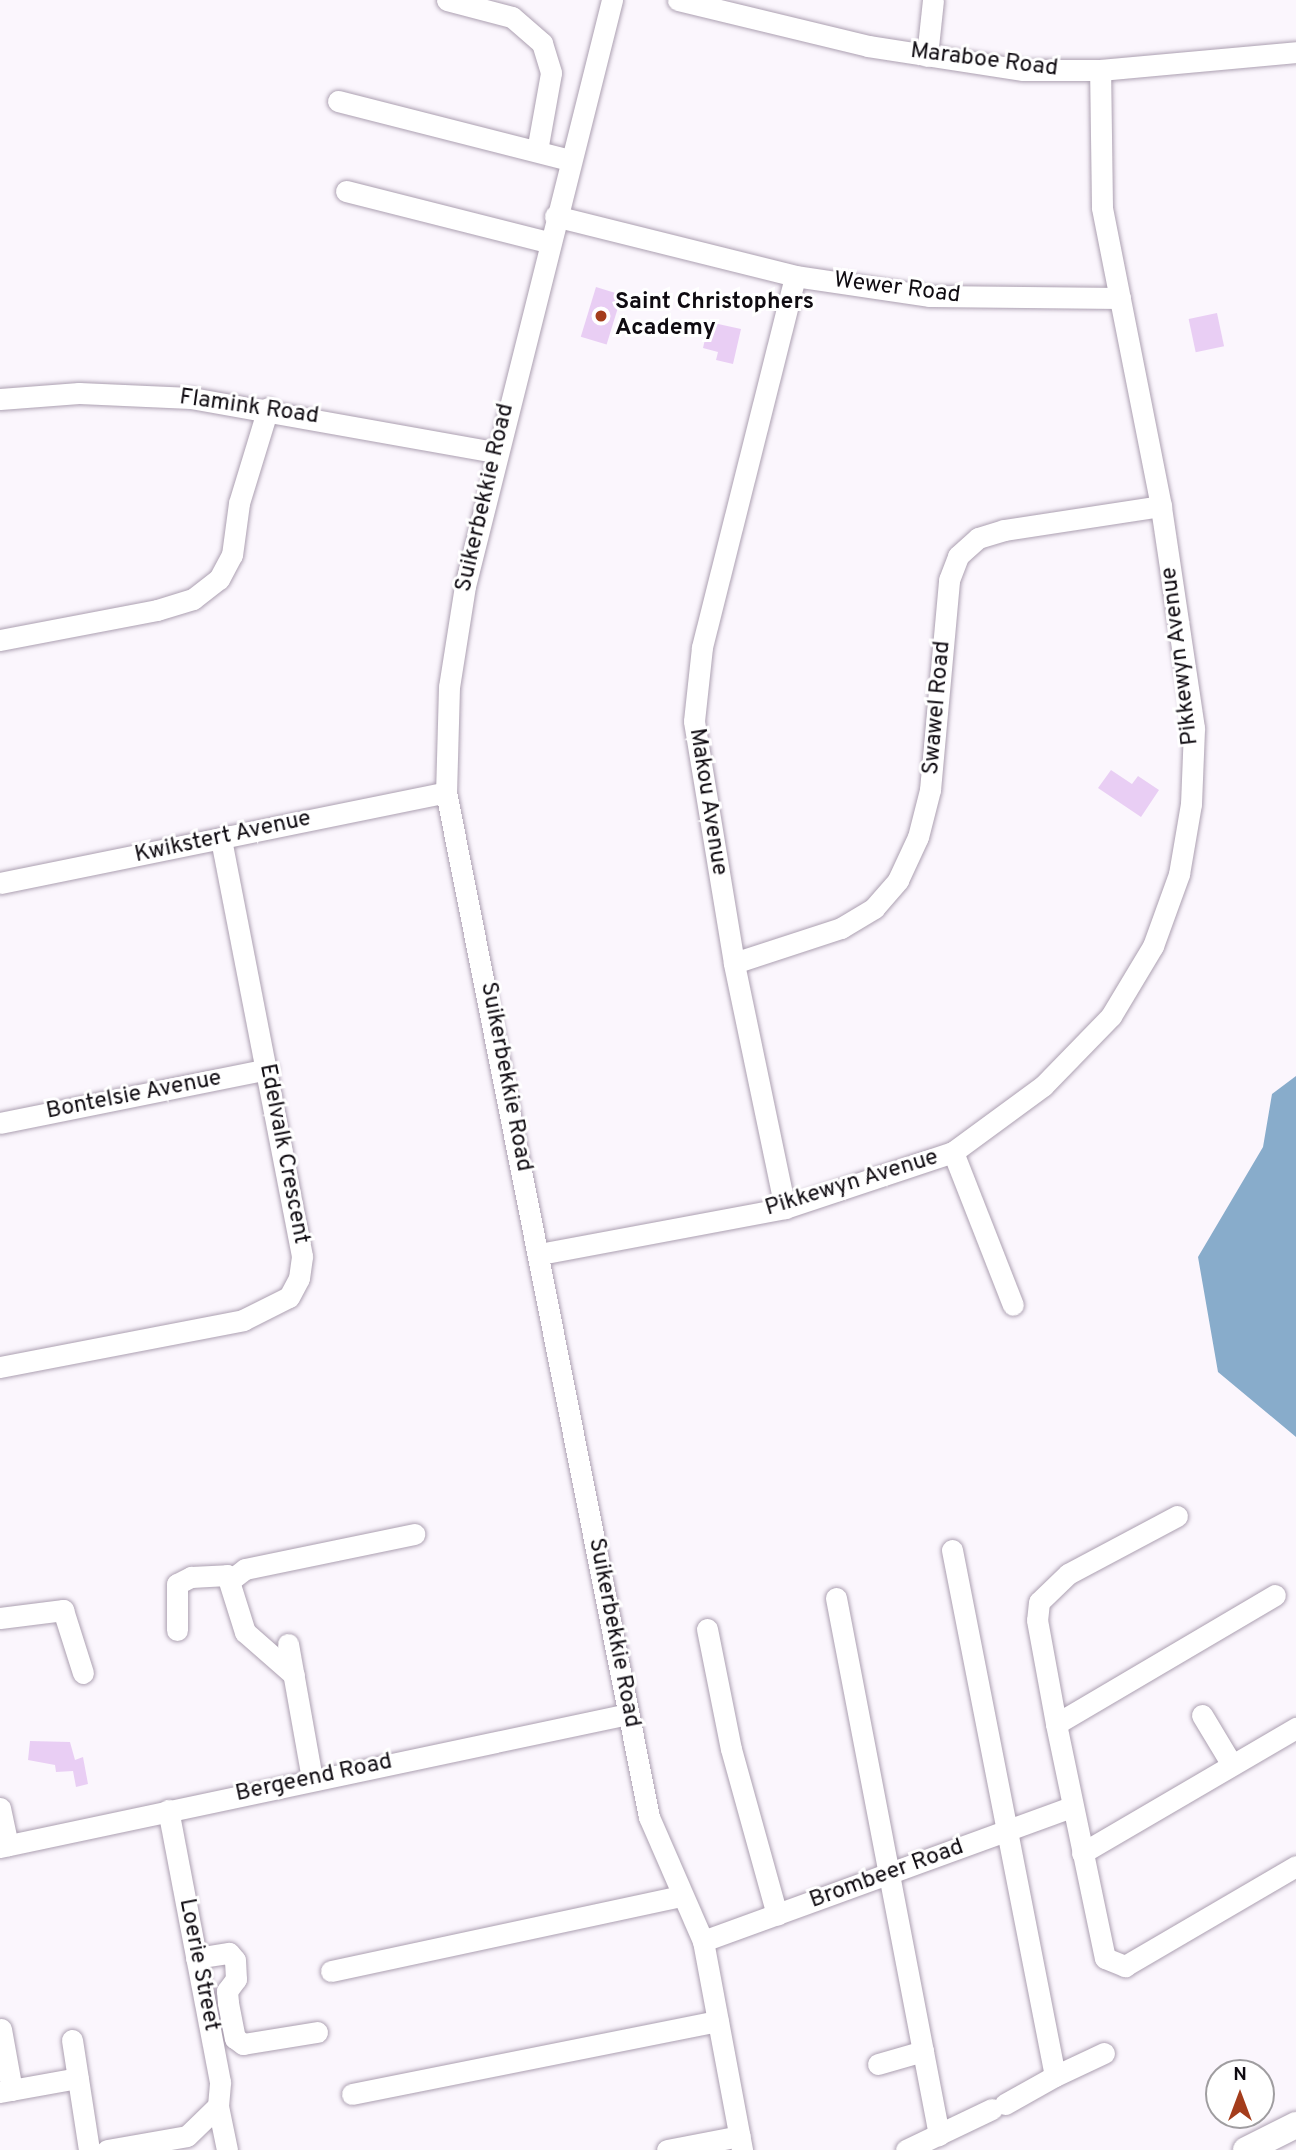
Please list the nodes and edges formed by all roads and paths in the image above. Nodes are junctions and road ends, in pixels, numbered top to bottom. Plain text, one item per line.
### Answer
1 (447, 0) edge
2 (612, 0) edge
3 (678, 0) edge
4 (933, 0) edge
5 (1296, 52) edge
6 (927, 56) junction
7 (1100, 70) junction
8 (338, 101) dead end
9 (537, 151) junction
10 (570, 160) junction
11 (346, 191) dead end
12 (555, 216) junction
13 (548, 242) junction
14 (795, 276) junction
15 (1120, 298) junction
16 (0, 399) edge
17 (268, 408) junction
18 (495, 452) junction
19 (1161, 506) junction
20 (0, 640) edge
21 (446, 792) junction
22 (221, 839) junction
23 (0, 883) edge
24 (734, 963) junction
25 (268, 1069) junction
26 (0, 1123) edge
27 (953, 1152) junction
28 (785, 1208) junction
29 (540, 1254) junction
30 (1013, 1305) dead end
31 (0, 1367) edge
32 (1177, 1516) dead end
33 (414, 1534) dead end
34 (952, 1550) dead end
35 (232, 1580) junction
36 (1275, 1595) dead end
37 (836, 1598) dead end
38 (0, 1618) edge
39 (707, 1629) dead end
40 (177, 1630) dead end
41 (288, 1644) dead end
42 (83, 1673) dead end
43 (294, 1675) junction
44 (628, 1714) junction
45 (1202, 1715) dead end
46 (1056, 1724) junction
47 (1296, 1728) edge
48 (1232, 1765) junction
49 (312, 1779) junction
50 (1071, 1807) junction
51 (0, 1808) edge
52 (168, 1810) junction
53 (1008, 1830) junction
54 (4, 1846) edge
55 (1082, 1853) junction
56 (1296, 1866) edge
57 (889, 1874) junction
58 (681, 1896) junction
59 (777, 1915) junction
60 (703, 1941) junction
61 (196, 1958) junction
62 (331, 1971) dead end
63 (718, 2021) junction
64 (1, 2029) edge
65 (317, 2032) dead end
66 (72, 2040) dead end
67 (923, 2051) junction
68 (1104, 2053) dead end
69 (878, 2064) dead end
70 (1055, 2076) junction
71 (78, 2078) junction
72 (6, 2091) edge
73 (352, 2094) dead end
74 (215, 2113) junction
75 (1296, 2124) edge
76 (939, 2134) junction
77 (741, 2143) edge
78 (89, 2150) edge
79 (107, 2150) edge
80 (227, 2150) edge
81 (667, 2150) edge
82 (906, 2150) edge
83 (1246, 2150) edge

1 - 9 street
2 - 10 street, Suikerbekkie Road
3 - 6 street, Maraboe Road
4 - 6 street
5 - 7 street, Maraboe Road
6 - 7 street, Maraboe Road
7 - 15 street, Pikkewyn Avenue
8 - 9 street
9 - 10 street
10 - 12 street, Suikerbekkie Road
11 - 13 street
12 - 13 street, Suikerbekkie Road
12 - 14 street, Wewer Road
13 - 18 street, Suikerbekkie Road
14 - 15 street, Wewer Road
14 - 24 street, Makou Avenue
15 - 19 street, Pikkewyn Avenue
16 - 17 street, Flamink Road
17 - 18 street, Flamink Road
17 - 20 street
18 - 21 street, Suikerbekkie Road
19 - 24 street, Swawel Road
19 - 27 street, Pikkewyn Avenue
21 - 22 street, Kwikstert Avenue
21 - 29 street, Suikerbekkie Road
22 - 23 street, Kwikstert Avenue
22 - 25 street, Edelvalk Crescent
24 - 28 street, Makou Avenue
25 - 26 street, Bontelsie Avenue
25 - 31 street, Edelvalk Crescent
27 - 28 street, Pikkewyn Avenue
27 - 30 street
28 - 29 street, Pikkewyn Avenue
29 - 44 street, Suikerbekkie Road
32 - 46 street
33 - 35 street
34 - 53 street
35 - 40 street
35 - 43 street
36 - 46 street
37 - 57 street
38 - 42 street
39 - 59 street
41 - 43 street
43 - 49 street
44 - 49 street, Bergeend Road
44 - 58 street, Suikerbekkie Road
45 - 48 street
46 - 50 street
47 - 48 street
48 - 55 street
49 - 52 street, Bergeend Road
50 - 53 street, Brombeer Road
50 - 55 street
51 - 54 street
52 - 54 street, Bergeend Road
52 - 61 street, Loerie Street
53 - 57 street, Brombeer Road
53 - 70 street
55 - 56 street
57 - 59 street, Brombeer Road
57 - 67 street
58 - 60 street, Suikerbekkie Road
58 - 62 street
59 - 60 street, Brombeer Road
60 - 63 street, Suikerbekkie Road
61 - 65 street
61 - 74 street, Loerie Street
63 - 73 street
63 - 77 street, Suikerbekkie Road
64 - 72 street
66 - 71 street
67 - 69 street
67 - 76 street
68 - 70 street
70 - 76 street
71 - 72 street
71 - 78 street
74 - 79 street
74 - 80 street, Loerie Street
75 - 83 main road
76 - 82 street
77 - 81 street

